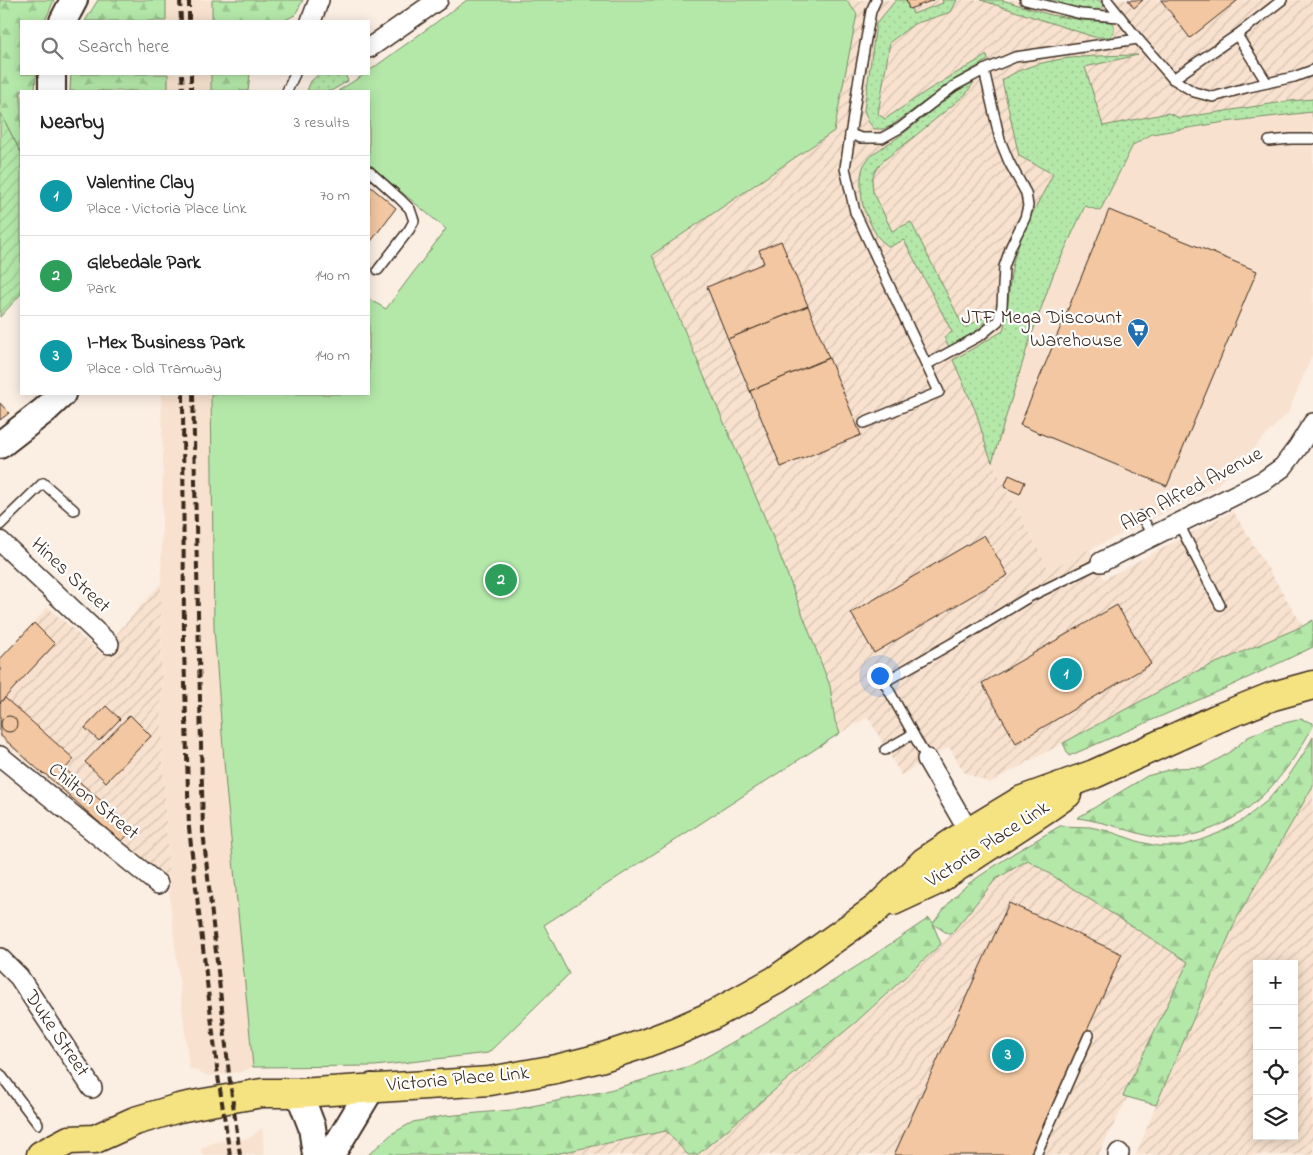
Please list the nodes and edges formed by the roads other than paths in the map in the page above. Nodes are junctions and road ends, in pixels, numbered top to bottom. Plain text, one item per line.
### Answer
1 (74, 0) edge
2 (319, 0) edge
3 (438, 0) edge
4 (876, 0) edge
5 (1026, 0) edge
6 (1107, 0) edge
7 (1282, 0) edge
8 (1120, 17) junction
9 (64, 20) edge
10 (311, 20) edge
11 (1237, 35) junction
12 (1138, 39) junction
13 (370, 47) edge
14 (984, 70) junction
15 (1313, 70) edge
16 (52, 75) edge
17 (295, 75) edge
18 (1174, 79) junction
19 (1267, 83) junction
20 (52, 90) edge
21 (287, 90) edge
22 (850, 134) junction
23 (1313, 139) edge
24 (1269, 141) dead end
25 (370, 172) edge
26 (378, 270) dead end
27 (926, 365) junction
28 (61, 395) edge
29 (864, 423) dead end
30 (1313, 423) edge
31 (0, 446) edge
32 (74, 510) dead end
33 (1141, 516) dead end
34 (1179, 524) junction
35 (0, 525) edge
36 (1154, 536) junction
37 (0, 541) edge
38 (1100, 562) joint
39 (1220, 605) dead end
40 (108, 644) dead end
41 (877, 669) dead end
42 (1313, 672) edge
43 (884, 682) junction
44 (1313, 685) edge
45 (1273, 696) junction
46 (913, 734) junction
47 (885, 750) dead end
48 (0, 756) edge
49 (927, 759) joint
50 (1094, 774) junction
51 (969, 832) junction
52 (158, 884) dead end
53 (876, 909) junction
54 (1, 961) edge
55 (1089, 1035) dead end
56 (0, 1074) edge
57 (92, 1088) dead end
58 (372, 1088) junction
59 (299, 1093) junction
60 (38, 1124) dead end
61 (87, 1147) edge
62 (42, 1155) edge
63 (316, 1155) edge
64 (331, 1155) edge
65 (1036, 1155) edge

1 - 9 street
2 - 10 street
3 - 13 street
4 - 22 lane
5 - 8 lane
6 - 8 lane
7 - 11 lane
8 - 12 lane
11 - 18 lane
11 - 19 lane
12 - 14 lane
12 - 18 lane
14 - 22 lane
14 - 27 lane
15 - 19 lane
16 - 20 street
17 - 21 lane
18 - 19 lane
22 - 27 lane
23 - 24 lane
25 - 26 lane
27 - 29 lane
28 - 31 street
30 - 34 street, Alan Alfred Avenue
32 - 35 lane
33 - 36 lane
34 - 36 street, Alan Alfred Avenue
34 - 39 lane
36 - 38 street, Alan Alfred Avenue
37 - 40 street, Hines Street
38 - 43 lane
41 - 43 lane
42 - 45 main road, Victoria Place Link
43 - 46 lane
44 - 45 main road, Victoria Place Link
45 - 50 main road, Victoria Place Link
46 - 47 lane
46 - 49 lane
48 - 52 street, Chilton Street
49 - 51 street
50 - 51 main road, Victoria Place Link
50 - 53 main road, Victoria Place Link
51 - 53 main road, Victoria Place Link
53 - 58 main road, Victoria Place Link
54 - 57 street, Duke Street
55 - 65 lane
56 - 60 lane
58 - 59 main road, Victoria Place Link
58 - 64 street
59 - 61 main road, Victoria Place Link
59 - 63 street
61 - 62 main road, Victoria Place Link

